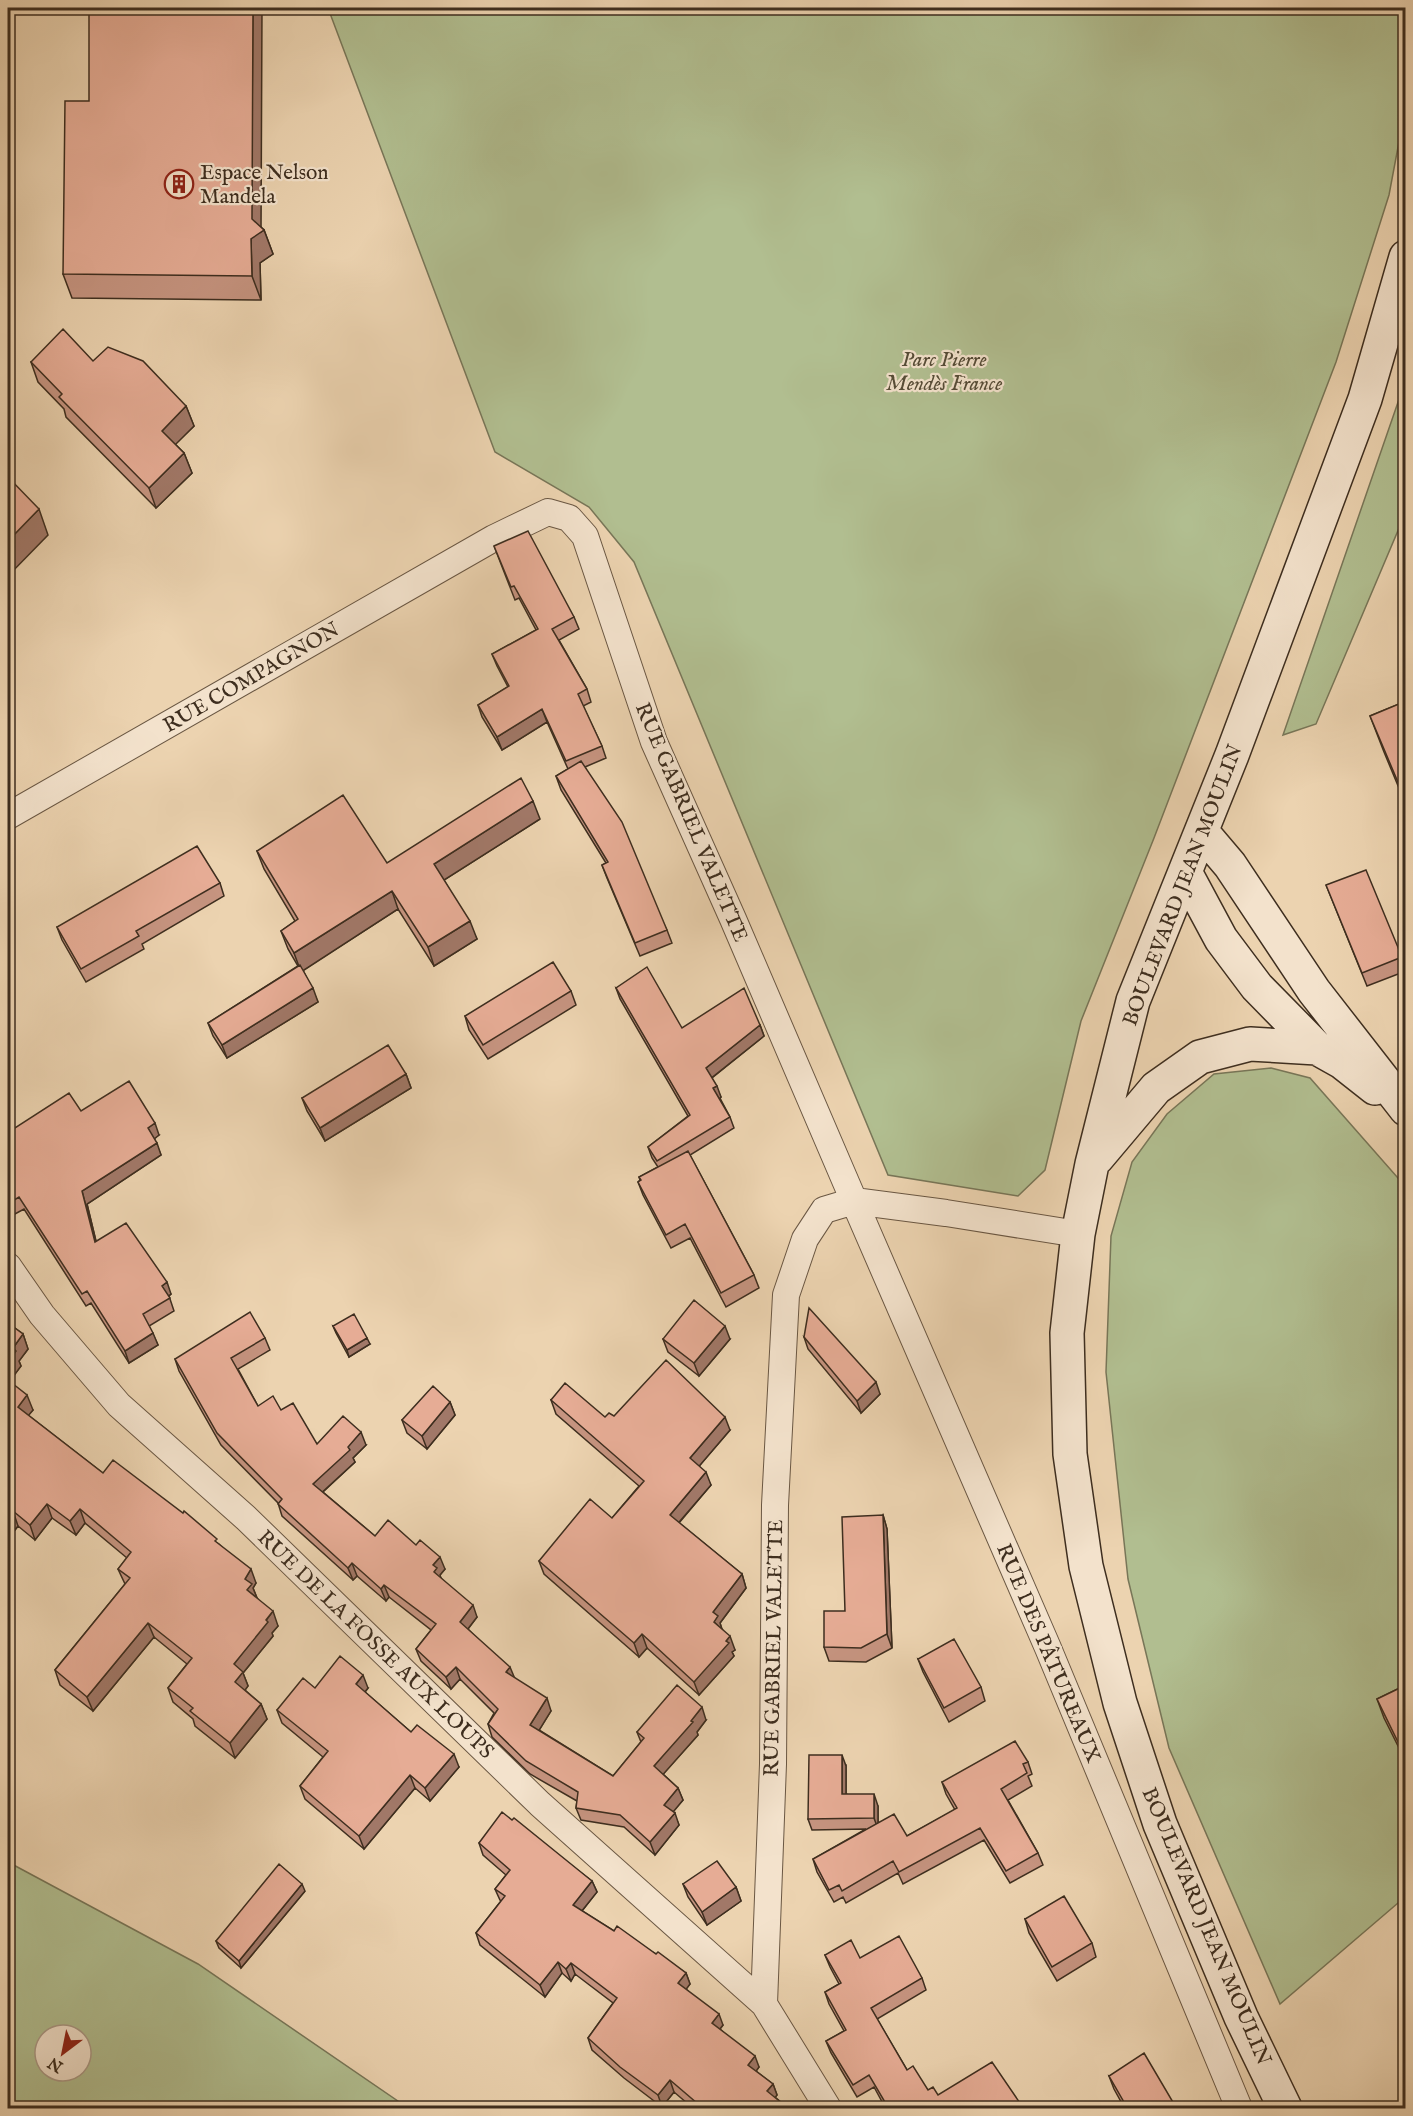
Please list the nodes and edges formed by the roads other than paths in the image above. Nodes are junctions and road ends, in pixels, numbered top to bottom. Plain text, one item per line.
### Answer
1 (1406, 257) edge
2 (494, 538) joint
3 (8, 816) edge
4 (1202, 832) junction
5 (1185, 872) junction
6 (1317, 1048) junction
7 (1406, 1111) edge
8 (1092, 1164) junction
9 (854, 1200) junction
10 (1078, 1234) junction
11 (8, 1266) edge
12 (764, 2004) junction
13 (828, 2109) edge
14 (1239, 2109) edge
15 (1285, 2109) edge

1 - 4 main road, BOULEVARD JEAN MOULIN
2 - 3 street, RUE COMPAGNON
2 - 9 street, RUE GABRIEL VALETTE
4 - 5 main road, BOULEVARD JEAN MOULIN
4 - 7 main road
5 - 6 main road
5 - 8 main road, BOULEVARD JEAN MOULIN
6 - 7 main road
6 - 8 main road
8 - 10 main road, BOULEVARD JEAN MOULIN
9 - 10 street, RUE GABRIEL VALETTE
9 - 12 street, RUE GABRIEL VALETTE
9 - 14 street, RUE DES PÂTUREAUX
10 - 15 main road, BOULEVARD JEAN MOULIN
11 - 12 street, RUE DE LA FOSSE AUX LOUPS
12 - 13 street

